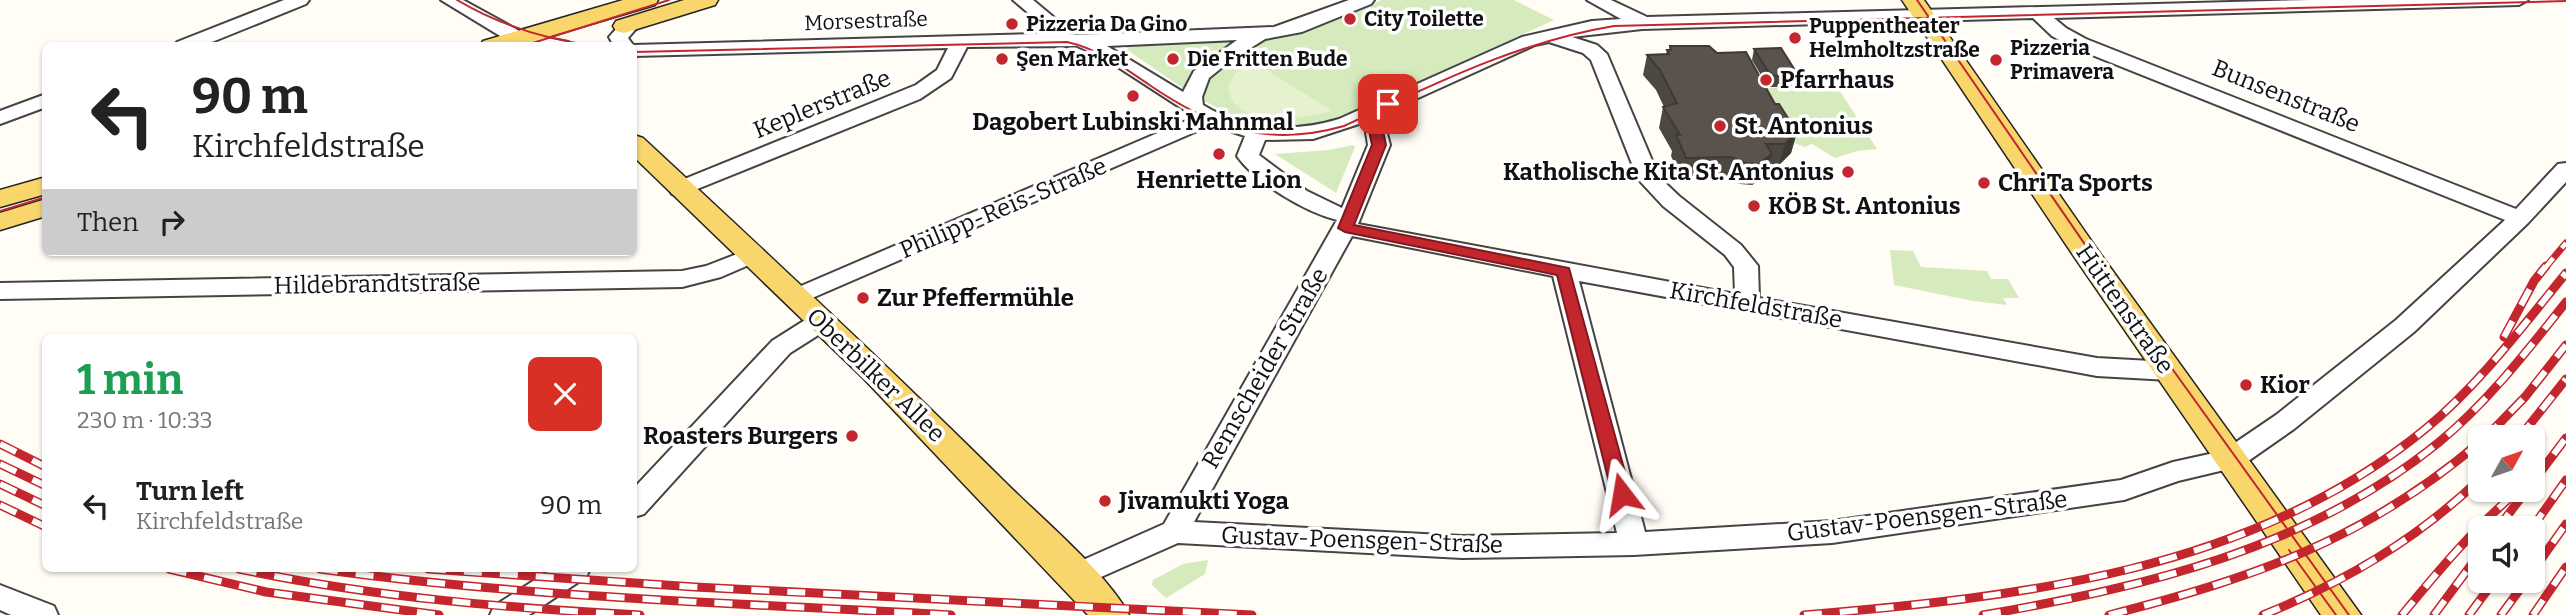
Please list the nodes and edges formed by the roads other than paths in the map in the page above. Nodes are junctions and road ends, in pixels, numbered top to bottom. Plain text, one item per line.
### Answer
1 (300, 0) edge
2 (450, 0) edge
3 (647, 0) edge
4 (707, 0) edge
5 (1022, 0) edge
6 (1365, 0) edge
7 (1976, 0) edge
8 (2519, 0) edge
9 (1609, 2) edge
10 (1918, 8) edge
11 (2038, 13) junction
12 (1958, 15) junction
13 (1642, 23) junction
14 (1261, 34) junction
15 (1548, 36) junction
16 (1046, 39) junction
17 (960, 41) junction
18 (1080, 41) junction
19 (194, 42) edge
20 (522, 42) edge
21 (635, 42) edge
22 (637, 44) edge
23 (42, 102) edge
24 (1388, 104) junction
25 (1202, 114) junction
26 (0, 118) edge
27 (1256, 133) junction
28 (637, 146) edge
29 (2566, 169) edge
30 (42, 186) edge
31 (680, 189) junction
32 (0, 199) edge
33 (42, 208) edge
34 (2520, 218) junction
35 (0, 222) edge
36 (1347, 222) junction
37 (750, 256) junction
38 (1564, 271) junction
39 (0, 291) edge
40 (796, 297) junction
41 (1747, 303) junction
42 (822, 321) junction
43 (2169, 371) junction
44 (2231, 459) junction
45 (637, 503) edge
46 (1175, 532) junction
47 (1634, 544) junction
48 (570, 572) edge
49 (1076, 576) junction
50 (0, 597) edge
51 (43, 615) edge
52 (505, 615) edge
53 (1110, 615) edge
54 (2342, 615) edge

1 - 19 street
2 - 20 street
3 - 20 main road
4 - 21 main road
5 - 16 street
6 - 14 street
7 - 12 street
8 - 11 street
9 - 13 street
10 - 12 street
10 - 13 street
10 - 43 main road, Hüttenstraße
11 - 12 street
11 - 34 street, Bunsenstraße
13 - 15 street
14 - 18 street, Morsestraße
14 - 25 street
15 - 24 street
15 - 41 street
16 - 17 street, Morsestraße
16 - 18 street, Morsestraße
17 - 22 street, Morsestraße
17 - 31 street, Keplerstraße
18 - 25 street
23 - 26 street
24 - 27 street
24 - 36 street, Remscheider Straße
25 - 27 street
25 - 40 street, Philipp-Reis-Straße
27 - 36 street, Kirchfeldstraße
28 - 31 main road, Oberbilker Allee
29 - 34 street, Gustav-Poensgen-Straße
30 - 32 main road
31 - 37 main road, Oberbilker Allee
33 - 35 main road
34 - 44 street, Gustav-Poensgen-Straße
36 - 38 street, Kirchfeldstraße
36 - 46 street, Remscheider Straße
37 - 39 street, Hildebrandtstraße
37 - 40 main road, Oberbilker Allee
38 - 41 street, Kirchfeldstraße
38 - 47 street
40 - 42 main road, Oberbilker Allee
41 - 43 street, Kirchfeldstraße
42 - 45 street
42 - 49 main road, Oberbilker Allee
43 - 44 main road, Hüttenstraße
44 - 47 street, Gustav-Poensgen-Straße
44 - 54 main road, Hüttenstraße
46 - 47 street, Gustav-Poensgen-Straße
46 - 49 street
48 - 52 street
49 - 53 main road, Oberbilker Allee
50 - 51 street

